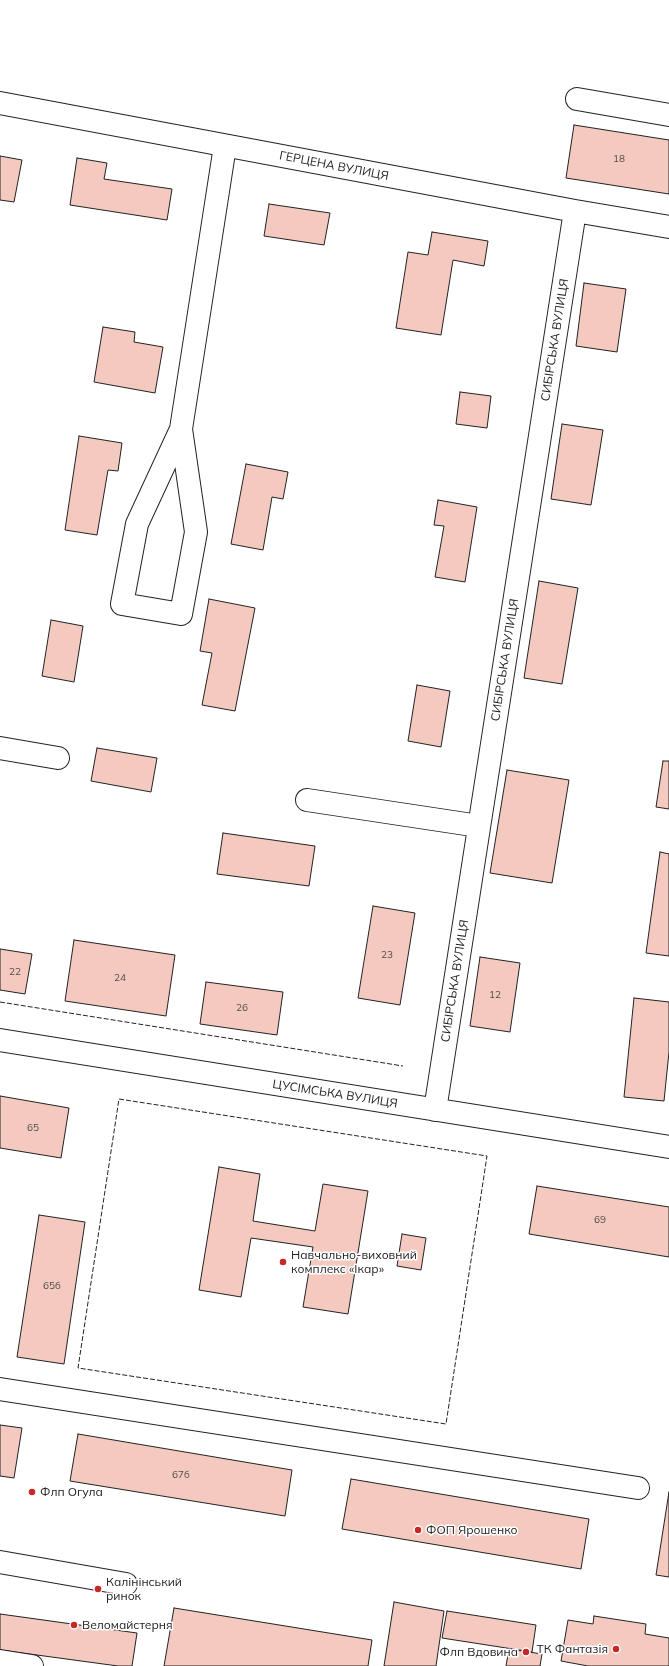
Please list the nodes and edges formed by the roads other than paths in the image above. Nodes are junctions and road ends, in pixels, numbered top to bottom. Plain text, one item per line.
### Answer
1 (577, 99) dead end
2 (0, 103) edge
3 (669, 115) edge
4 (225, 146) junction
5 (575, 211) junction
6 (669, 227) edge
7 (181, 429) junction
8 (0, 748) edge
9 (58, 758) dead end
10 (308, 800) dead end
11 (479, 826) junction
12 (0, 1040) edge
13 (436, 1110) junction
14 (669, 1147) edge
15 (0, 1389) edge
16 (638, 1488) dead end
17 (0, 1562) edge
18 (126, 1584) dead end
19 (0, 1661) edge
20 (32, 1666) edge

1 - 3 street
2 - 4 street, ГЕРЦЕНА ВУЛИЦЯ
4 - 5 street, ГЕРЦЕНА ВУЛИЦЯ
4 - 7 street
5 - 6 street, ГЕРЦЕНА ВУЛИЦЯ
5 - 11 street, СИБІРСЬКА ВУЛИЦЯ
7 - 7 street
8 - 9 street
10 - 11 street
11 - 13 street, СИБІРСЬКА ВУЛИЦЯ
12 - 13 street, ЦУСІМСЬКА ВУЛИЦЯ
13 - 14 street, ЦУСІМСЬКА ВУЛИЦЯ
15 - 16 street
17 - 18 street
19 - 20 street

